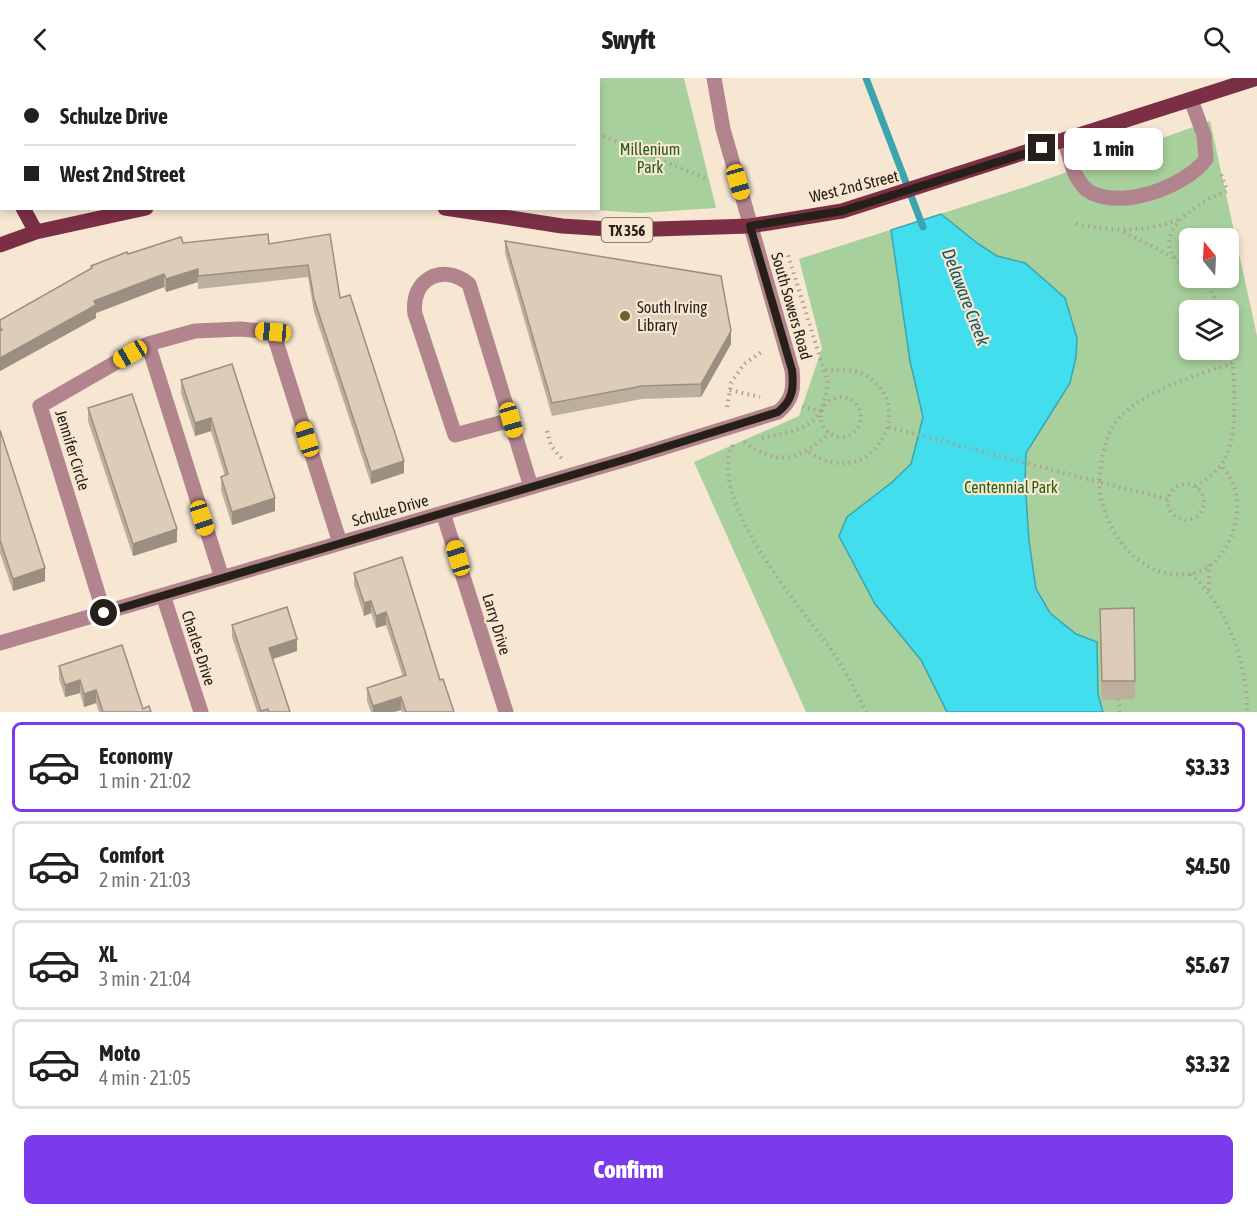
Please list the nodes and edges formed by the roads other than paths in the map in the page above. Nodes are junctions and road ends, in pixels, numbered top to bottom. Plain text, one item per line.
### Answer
1 (714, 78) edge
2 (1257, 78) edge
3 (1191, 100) junction
4 (1065, 141) junction
5 (25, 210) edge
6 (137, 210) edge
7 (458, 210) edge
8 (750, 226) junction
9 (36, 232) junction
10 (0, 245) edge
11 (148, 344) junction
12 (788, 404) joint
13 (511, 420) junction
14 (531, 487) junction
15 (443, 513) junction
16 (340, 543) junction
17 (222, 578) junction
18 (164, 595) junction
19 (104, 613) junction
20 (0, 643) edge
21 (201, 712) edge
22 (506, 712) edge

1 - 8 street, South Sowers Road
2 - 3 main road, West 2nd Street
3 - 4 main road, West 2nd Street
3 - 4 street
4 - 8 main road, West 2nd Street
5 - 9 main road
6 - 9 main road
7 - 8 main road, West 2nd Street / TX 356
8 - 12 street, South Sowers Road
9 - 10 main road
11 - 16 street, Jennifer Circle
11 - 17 street
11 - 19 street, Jennifer Circle
12 - 14 street, Schulze Drive
13 - 13 street
13 - 14 street
14 - 15 street, Schulze Drive
15 - 16 street, Schulze Drive
15 - 22 street, Larry Drive
16 - 17 street, Schulze Drive
17 - 18 street, Schulze Drive
18 - 19 street, Schulze Drive
18 - 21 street, Charles Drive
19 - 20 street, Schulze Drive

